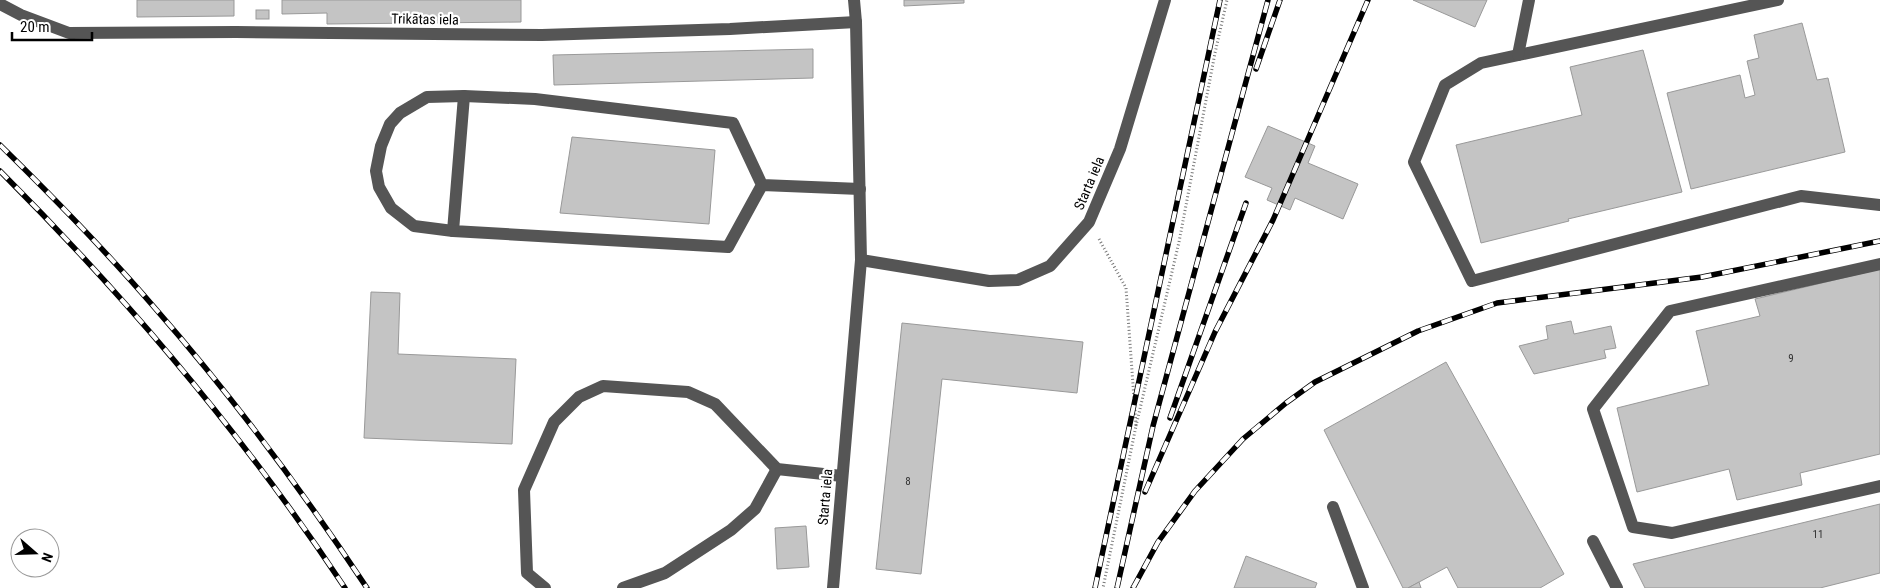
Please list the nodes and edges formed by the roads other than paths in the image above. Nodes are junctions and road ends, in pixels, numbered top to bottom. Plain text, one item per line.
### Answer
1 (854, 0) edge
2 (1165, 0) edge
3 (1528, 0) edge
4 (1778, 0) edge
5 (0, 4) edge
6 (856, 22) junction
7 (1518, 55) junction
8 (464, 96) junction
9 (762, 185) junction
10 (860, 189) junction
11 (1880, 205) edge
12 (454, 231) junction
13 (861, 260) junction
14 (1880, 264) edge
15 (777, 469) junction
16 (842, 476) junction
17 (1880, 486) edge
18 (1332, 507) dead end
19 (1593, 542) dead end
20 (545, 588) edge
21 (623, 588) edge
22 (833, 588) edge
23 (1363, 588) edge
24 (1617, 588) edge

1 - 6 street, Starta iela
2 - 13 street, Starta iela
3 - 7 street
4 - 7 street
5 - 6 street, Trikātas iela
6 - 10 street, Starta iela
7 - 11 street
8 - 9 street
8 - 12 street
8 - 12 street
9 - 10 street
9 - 12 street
10 - 13 street, Starta iela
13 - 16 street, Starta iela
14 - 17 street
15 - 16 street
15 - 20 street
15 - 21 street
16 - 22 street, Starta iela
18 - 23 street
19 - 24 street

